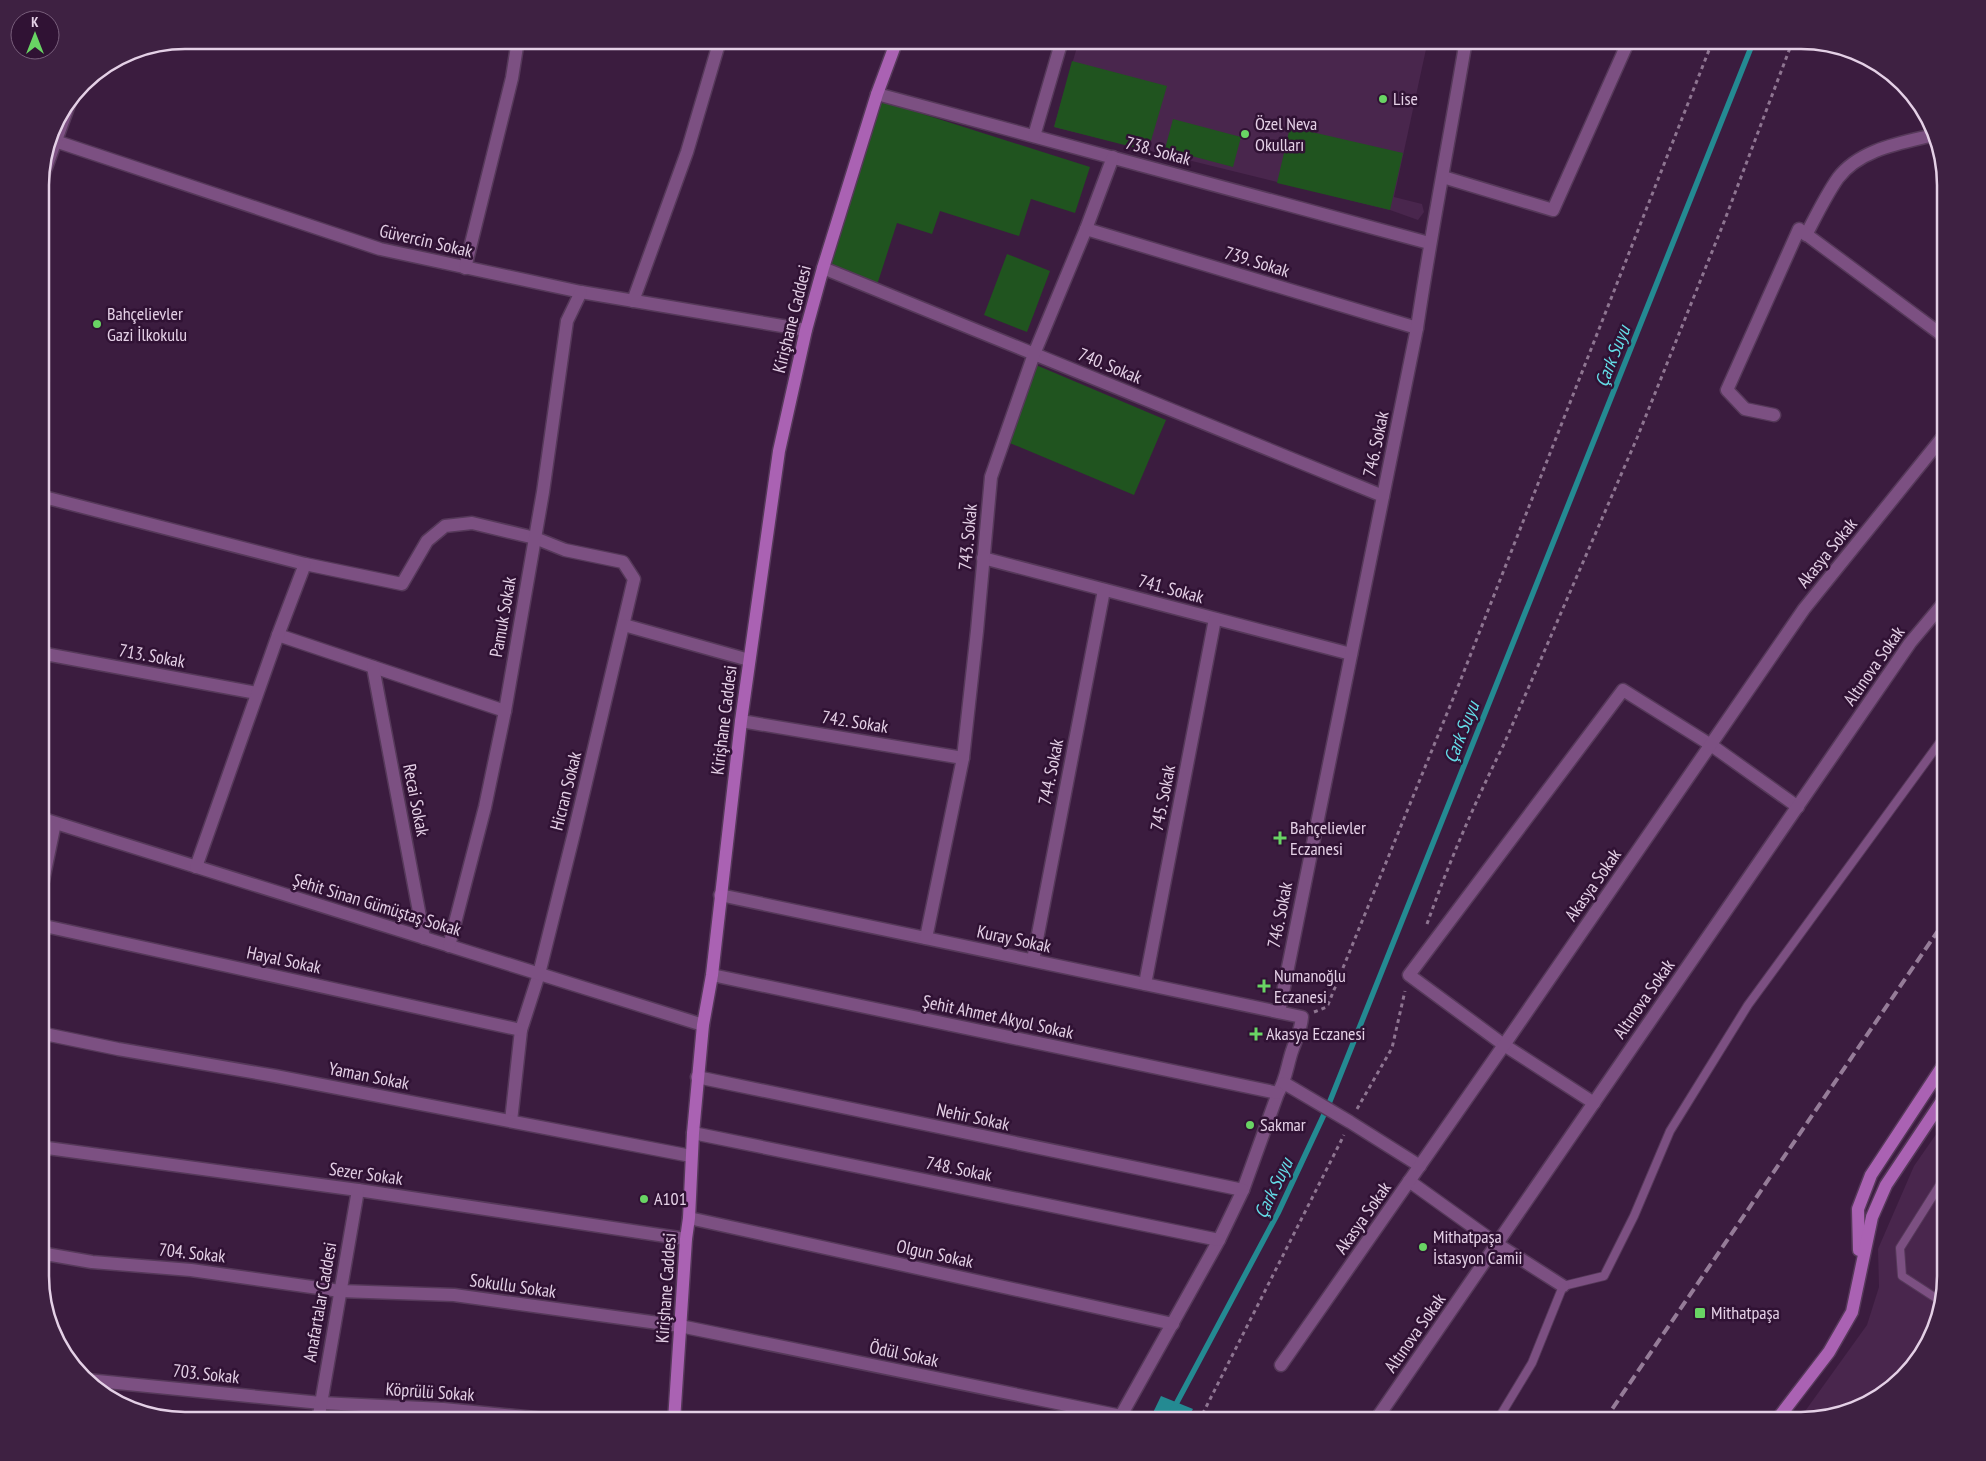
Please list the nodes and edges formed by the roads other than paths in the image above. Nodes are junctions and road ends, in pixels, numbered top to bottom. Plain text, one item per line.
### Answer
1 (517, 49) edge
2 (717, 49) edge
3 (894, 49) edge
4 (1059, 49) edge
5 (1464, 49) edge
6 (1625, 49) edge
7 (877, 94) junction
8 (1034, 136) junction
9 (1928, 136) edge
10 (56, 141) edge
11 (1113, 157) junction
12 (1443, 177) junction
13 (1086, 229) junction
14 (1806, 235) junction
15 (1429, 243) junction
16 (465, 268) junction
17 (823, 268) junction
18 (581, 292) junction
19 (633, 301) junction
20 (1417, 328) junction
21 (806, 330) junction
22 (1937, 331) edge
23 (1034, 354) junction
24 (1774, 415) dead end
25 (1937, 445) edge
26 (1383, 496) junction
27 (49, 498) edge
28 (535, 538) junction
29 (983, 558) junction
30 (306, 564) junction
31 (1104, 590) junction
32 (1937, 611) edge
33 (1215, 619) junction
34 (624, 626) junction
35 (278, 635) junction
36 (1351, 654) junction
37 (49, 655) edge
38 (750, 660) junction
39 (373, 667) junction
40 (257, 693) junction
41 (505, 711) junction
42 (741, 721) junction
43 (1711, 745) junction
44 (1937, 746) edge
45 (963, 758) junction
46 (1798, 807) junction
47 (49, 820) edge
48 (55, 822) junction
49 (49, 851) edge
50 (196, 867) junction
51 (720, 895) junction
52 (49, 927) edge
53 (424, 938) junction
54 (926, 938) junction
55 (449, 946) junction
56 (1033, 960) junction
57 (538, 974) junction
58 (712, 975) junction
59 (1145, 984) junction
60 (1279, 1012) junction
61 (703, 1025) junction
62 (521, 1030) junction
63 (49, 1035) edge
64 (1504, 1045) junction
65 (1937, 1076) edge
66 (697, 1077) junction
67 (1281, 1088) junction
68 (1594, 1103) junction
69 (1937, 1108) edge
70 (511, 1121) junction
71 (693, 1133) junction
72 (49, 1148) edge
73 (691, 1156) junction
74 (1420, 1166) junction
75 (1410, 1181) junction
76 (1937, 1189) edge
77 (358, 1190) junction
78 (1242, 1190) junction
79 (689, 1218) junction
80 (686, 1239) junction
81 (1219, 1240) junction
82 (1497, 1244) junction
83 (49, 1255) edge
84 (1860, 1270) junction
85 (1563, 1286) junction
86 (340, 1291) junction
87 (1935, 1298) edge
88 (1173, 1324) junction
89 (680, 1326) junction
90 (1281, 1365) dead end
91 (99, 1381) edge
92 (321, 1403) junction
93 (320, 1412) edge
94 (474, 1412) edge
95 (675, 1412) edge
96 (1087, 1412) edge
97 (1124, 1412) edge
98 (1381, 1412) edge
99 (1502, 1412) edge
100 (1783, 1412) edge

1 - 16 street
2 - 19 street
3 - 7 street, Kirişhane Caddesi
4 - 8 street
5 - 12 street, 746. Sokak
6 - 12 street
7 - 8 street, 738. Sokak
7 - 17 street, Kirişhane Caddesi
8 - 11 street, 738. Sokak
9 - 14 street
10 - 16 street, Güvercin Sokak
11 - 13 street, 743. Sokak
11 - 15 street, 738. Sokak
12 - 15 street, 746. Sokak
13 - 20 street, 739. Sokak
13 - 23 street, 743. Sokak
14 - 22 street
14 - 24 street
15 - 20 street, 746. Sokak
16 - 18 street, Güvercin Sokak
17 - 21 street, Kirişhane Caddesi
17 - 23 street, 740. Sokak
18 - 19 street, Güvercin Sokak
18 - 28 street, Pamuk Sokak
19 - 21 street, Güvercin Sokak
20 - 26 street, 746. Sokak
21 - 38 street, Kirişhane Caddesi
23 - 26 street, 740. Sokak
23 - 29 street, 743. Sokak
25 - 43 street, Akasya Sokak
26 - 36 street, 746. Sokak
27 - 30 street
28 - 30 street, Hicran Sokak
28 - 34 street, Hicran Sokak
28 - 41 street, Pamuk Sokak
29 - 31 street, 741. Sokak
29 - 45 street, 743. Sokak
30 - 35 street
31 - 33 street, 741. Sokak
31 - 56 street, 744. Sokak
32 - 46 street, Altınova Sokak
33 - 36 street, 741. Sokak
33 - 59 street, 745. Sokak
34 - 38 street
34 - 57 street, Hicran Sokak
35 - 39 street
35 - 40 street
36 - 60 street, 746. Sokak
37 - 40 street, 713. Sokak
38 - 42 street, Kirişhane Caddesi
39 - 41 street
39 - 53 street, Recai Sokak
40 - 50 street
41 - 55 street, Pamuk Sokak
42 - 45 street, 742. Sokak
42 - 51 street, Kirişhane Caddesi
43 - 46 street
43 - 64 street, Akasya Sokak
43 - 64 street
44 - 85 lane
45 - 54 street, 743. Sokak
46 - 68 street, Altınova Sokak
47 - 48 street, Şehit Sinan Gümüştaş Sokak
48 - 49 street
48 - 50 street, Şehit Sinan Gümüştaş Sokak
50 - 53 street, Şehit Sinan Gümüştaş Sokak
51 - 54 street, Kuray Sokak
51 - 58 street, Kirişhane Caddesi
52 - 62 street, Hayal Sokak
53 - 55 street, Şehit Sinan Gümüştaş Sokak
54 - 56 street, Kuray Sokak
55 - 57 street, Şehit Sinan Gümüştaş Sokak
56 - 59 street, Kuray Sokak
57 - 61 street, Şehit Sinan Gümüştaş Sokak
57 - 62 street, Hicran Sokak
58 - 61 street, Kirişhane Caddesi
58 - 67 street, Şehit Ahmet Akyol Sokak
59 - 60 street, Kuray Sokak
60 - 67 street, Kuray Sokak
61 - 66 street, Kirişhane Caddesi
62 - 70 street, Hicran Sokak
63 - 70 street, Yaman Sokak
64 - 68 street
64 - 74 street, Akasya Sokak
65 - 84 street
66 - 71 street, Kirişhane Caddesi
66 - 78 street, Nehir Sokak
67 - 74 street, Şehit Ahmet Akyol Sokak
67 - 78 street
68 - 82 street, Altınova Sokak
69 - 84 street
70 - 73 street, Yaman Sokak
71 - 73 street, Kirişhane Caddesi
71 - 81 street, 748. Sokak
72 - 77 street, Sezer Sokak
73 - 79 street, Kirişhane Caddesi
74 - 75 street, Akasya Sokak
75 - 82 street
75 - 90 street, Akasya Sokak
76 - 87 lane
77 - 80 street, Sezer Sokak
77 - 86 street, Anafartalar Caddesi
78 - 81 street
79 - 80 street, Kirişhane Caddesi
79 - 88 street, Olgun Sokak
80 - 89 street, Kirişhane Caddesi
81 - 88 street
82 - 85 street
82 - 98 street, Altınova Sokak
83 - 86 street, 704. Sokak
84 - 100 street
85 - 99 lane
86 - 89 street, Sokullu Sokak
86 - 92 street, Anafartalar Caddesi
88 - 97 street
89 - 95 street, Kirişhane Caddesi
89 - 96 street, Ödül Sokak
91 - 92 street, 703. Sokak
92 - 93 street, Anafartalar Caddesi
92 - 94 street, Köprülü Sokak

